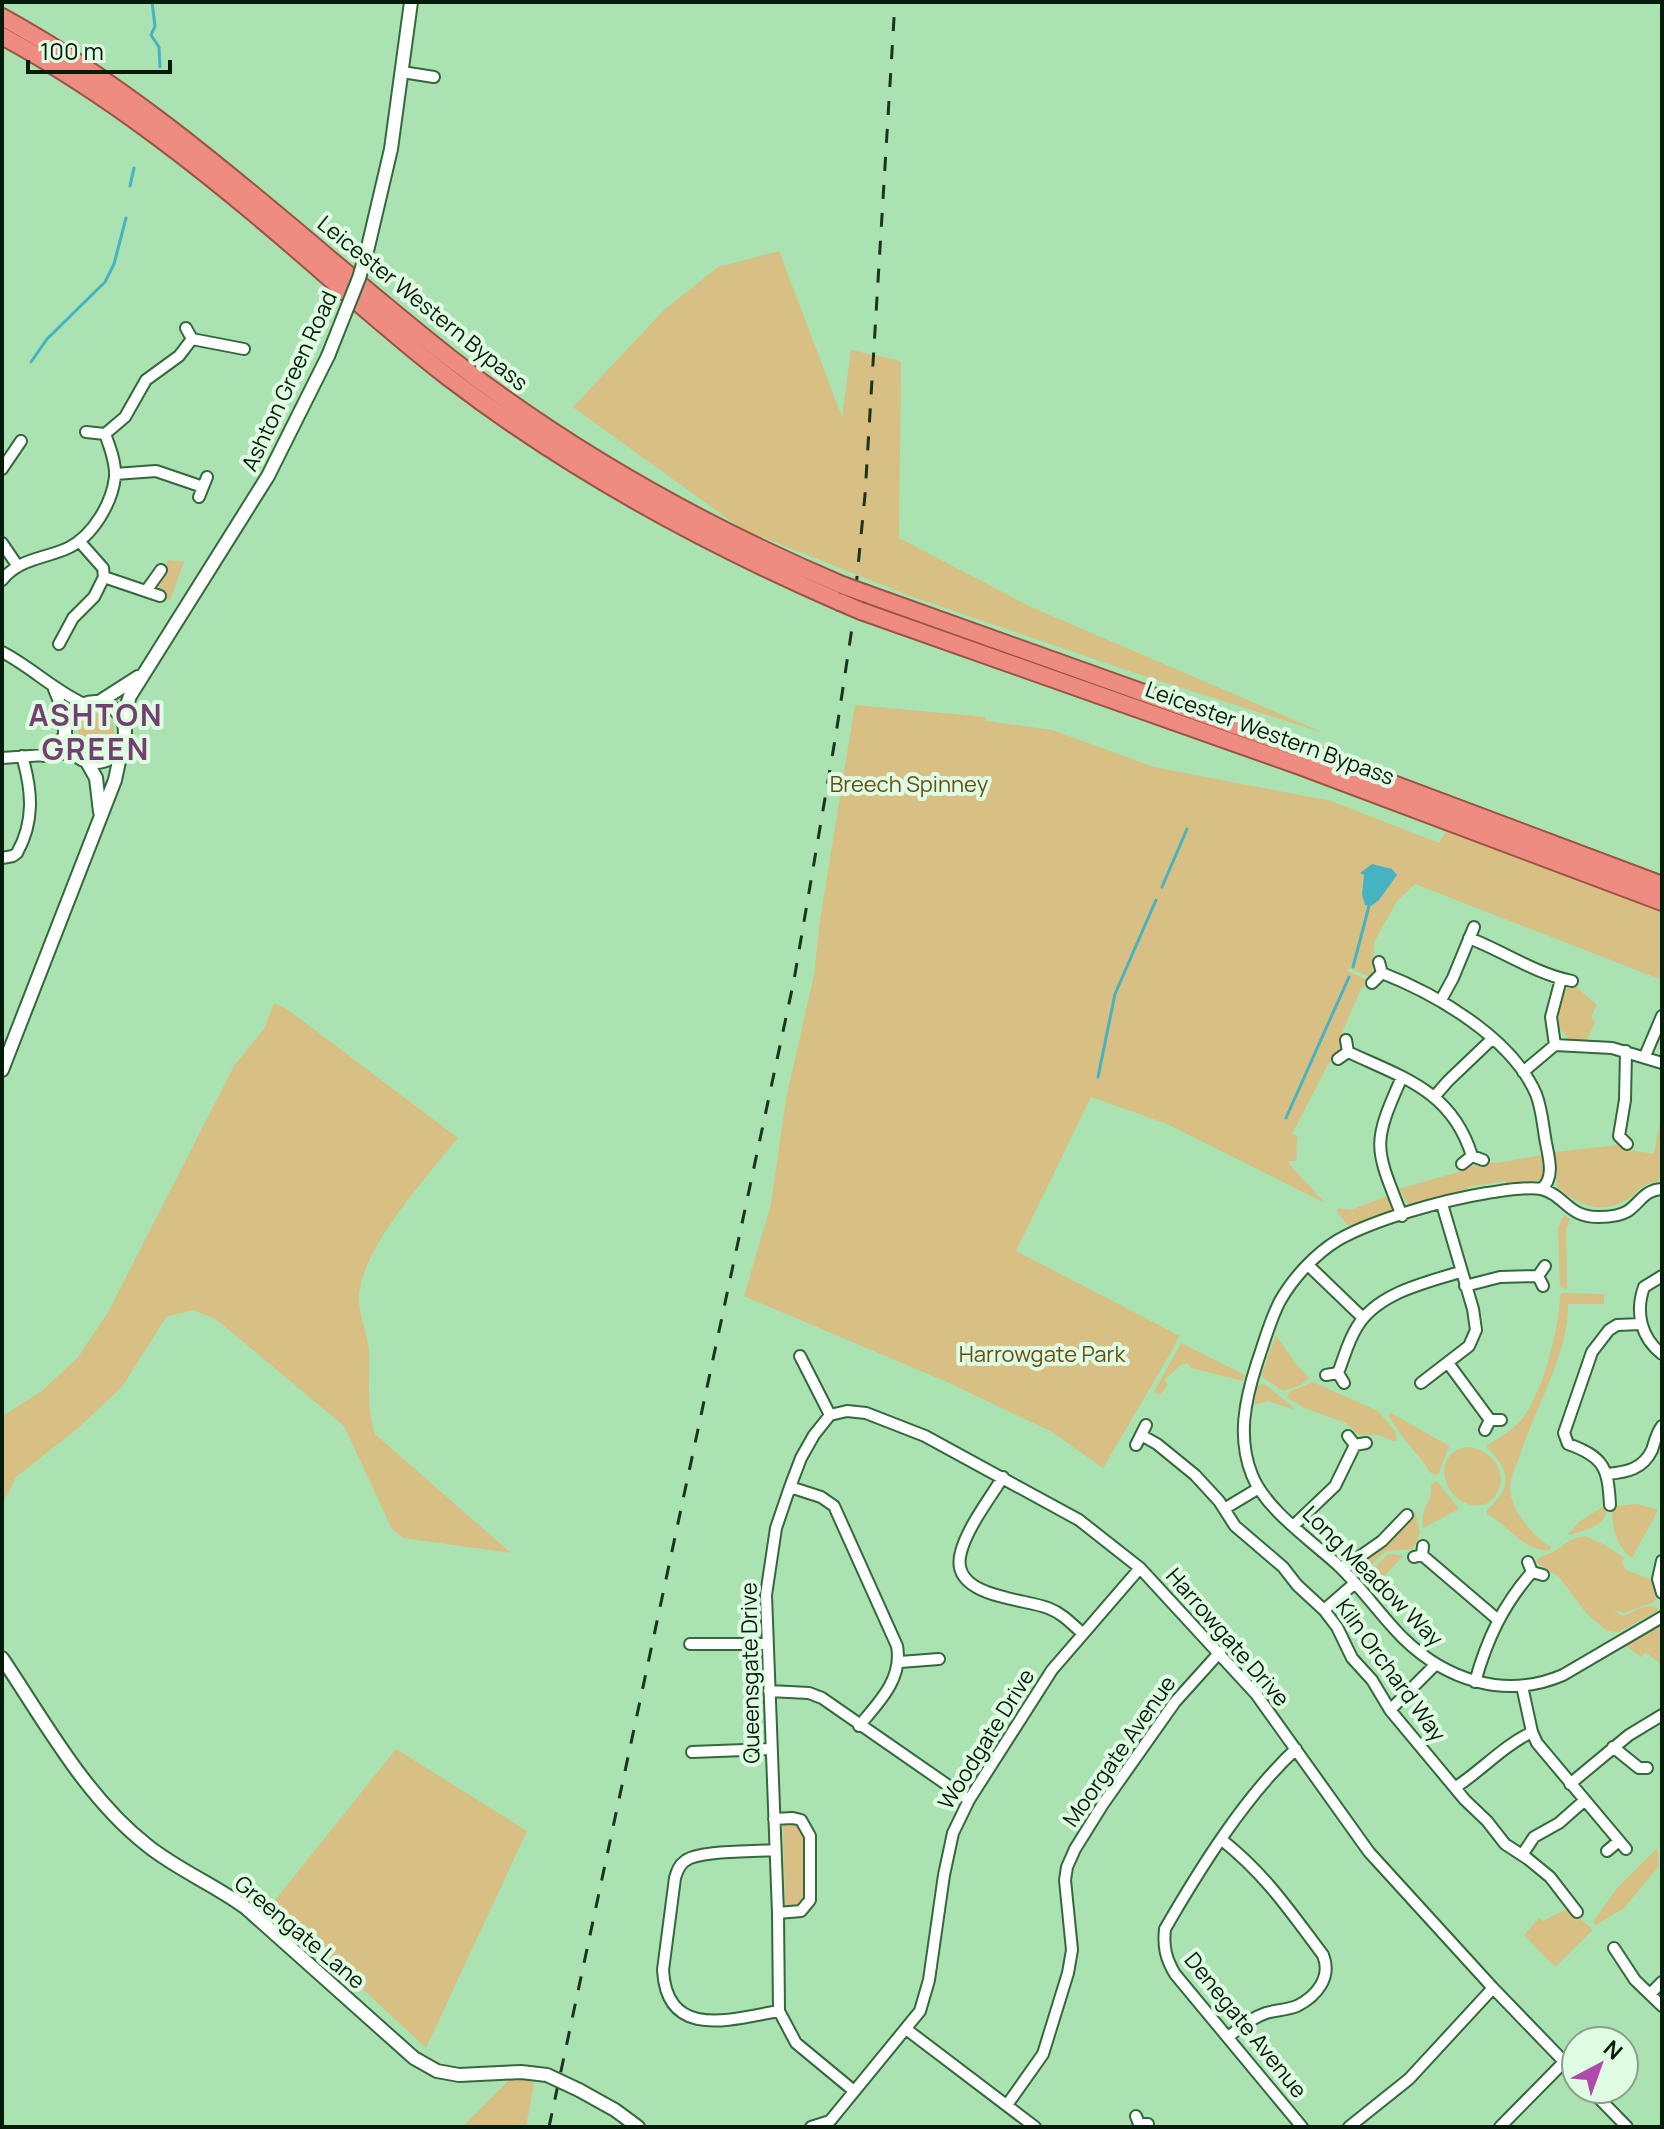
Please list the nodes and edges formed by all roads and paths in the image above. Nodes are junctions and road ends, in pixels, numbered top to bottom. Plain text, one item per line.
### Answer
1 (411, 2) edge
2 (2, 17) edge
3 (2, 36) edge
4 (434, 77) dead end
5 (401, 78) junction
6 (186, 328) dead end
7 (192, 339) junction
8 (244, 349) dead end
9 (86, 432) dead end
10 (105, 434) junction
11 (21, 441) dead end
12 (115, 474) junction
13 (4, 475) edge
14 (203, 487) dead end
15 (79, 541) junction
16 (2, 543) edge
17 (17, 565) junction
18 (161, 570) dead end
19 (104, 577) junction
20 (2, 580) edge
21 (146, 591) junction
22 (160, 596) dead end
23 (59, 644) dead end
24 (2, 652) edge
25 (147, 670) junction
26 (51, 684) junction
27 (99, 702) junction
28 (84, 704) junction
29 (122, 719) junction
30 (67, 721) junction
31 (65, 735) junction
32 (122, 747) junction
33 (73, 753) junction
34 (22, 756) junction
35 (43, 756) junction
36 (2, 758) edge
37 (87, 762) junction
38 (100, 815) junction
39 (11, 860) edge
40 (1662, 885) edge
41 (1662, 902) edge
42 (1372, 983) dead end
43 (1441, 1000) junction
44 (1662, 1016) edge
45 (1492, 1039) junction
46 (1555, 1045) junction
47 (1626, 1051) junction
48 (1645, 1056) junction
49 (1338, 1059) dead end
50 (1662, 1063) edge
51 (2, 1070) edge
52 (1523, 1072) junction
53 (1402, 1077) junction
54 (1434, 1097) junction
55 (1623, 1140) dead end
56 (1462, 1164) dead end
57 (1541, 1189) junction
58 (1662, 1189) edge
59 (1442, 1204) junction
60 (1402, 1216) junction
61 (1308, 1265) junction
62 (1545, 1266) dead end
63 (1460, 1272) junction
64 (1662, 1276) edge
65 (1465, 1286) junction
66 (1363, 1318) junction
67 (1641, 1324) junction
68 (799, 1354) dead end
69 (1662, 1354) edge
70 (1448, 1363) junction
71 (1326, 1375) dead end
72 (1421, 1383) dead end
73 (830, 1415) junction
74 (1492, 1423) dead end
75 (1662, 1426) edge
76 (1141, 1435) dead end
77 (1356, 1441) dead end
78 (1608, 1474) junction
79 (1003, 1477) junction
80 (790, 1487) junction
81 (1259, 1488) junction
82 (1610, 1505) dead end
83 (1224, 1509) junction
84 (1407, 1515) dead end
85 (1293, 1526) junction
86 (1420, 1553) dead end
87 (1662, 1561) edge
88 (1140, 1568) junction
89 (1342, 1569) junction
90 (1534, 1570) dead end
91 (1355, 1583) junction
92 (1662, 1593) edge
93 (1324, 1610) junction
94 (1662, 1617) edge
95 (1497, 1619) junction
96 (1083, 1634) junction
97 (690, 1644) dead end
98 (703, 1644) junction
99 (767, 1644) junction
100 (1220, 1652) junction
101 (2, 1658) edge
102 (702, 1658) dead end
103 (940, 1660) dead end
104 (900, 1662) junction
105 (1435, 1665) junction
106 (1475, 1682) junction
107 (1522, 1686) junction
108 (769, 1691) junction
109 (1390, 1710) junction
110 (1662, 1715) edge
111 (859, 1726) junction
112 (1532, 1732) junction
113 (1613, 1747) junction
114 (770, 1749) junction
115 (1296, 1749) junction
116 (692, 1752) dead end
117 (1647, 1768) dead end
118 (1570, 1784) junction
119 (1456, 1787) junction
120 (969, 1800) junction
121 (1585, 1800) junction
122 (774, 1819) junction
123 (1222, 1840) junction
124 (774, 1850) junction
125 (1607, 1851) dead end
126 (1522, 1855) junction
127 (1569, 1900) junction
128 (1559, 1907) dead end
129 (1577, 1912) dead end
130 (778, 1913) junction
131 (1614, 1948) dead end
132 (1662, 1982) edge
133 (1493, 1988) junction
134 (1650, 1994) junction
135 (1662, 2006) edge
136 (779, 2011) junction
137 (906, 2029) junction
138 (1228, 2037) junction
139 (1560, 2058) edge
140 (1560, 2066) edge
141 (854, 2091) junction
142 (1007, 2105) junction
143 (1606, 2105) edge
144 (830, 2124) edge
145 (638, 2127) edge
146 (811, 2127) edge
147 (1035, 2127) edge
148 (1302, 2127) edge
149 (1349, 2127) edge
150 (1500, 2127) edge
151 (1627, 2127) edge

1 - 5 street, Ashton Green Road
2 - 40 highway, Leicester Western Bypass, bridge
3 - 41 highway, Leicester Western Bypass, bridge
4 - 5 street
5 - 25 street, Ashton Green Road, bridge
6 - 7 street
7 - 8 street
7 - 10 street
9 - 10 street
10 - 12 street
11 - 13 street
12 - 14 street
12 - 15 street
15 - 17 street
15 - 19 street
16 - 17 street
17 - 20 street
18 - 21 street
19 - 21 street
19 - 23 street
21 - 22 street
24 - 26 street
25 - 27 street, Ashton Green Road
25 - 29 street, Ashton Green Road
26 - 28 street
26 - 30 street
27 - 28 street, Ashton Green Road
27 - 29 street
28 - 30 street
29 - 32 street, Ashton Green Road
30 - 31 street
31 - 33 street
31 - 35 street
32 - 37 street
32 - 38 street, Ashton Green Road
33 - 35 street
33 - 37 street
34 - 35 street
34 - 36 street
34 - 39 street
37 - 38 street, Ashton Green Road
38 - 51 street, Ashton Green Road
42 - 43 street
43 - 45 street
43 - 46 street
44 - 48 street
45 - 52 street
45 - 54 street
46 - 47 street
46 - 52 street
47 - 48 street
47 - 55 street
48 - 50 street
49 - 53 street
52 - 57 street
53 - 54 street
53 - 60 street
54 - 56 street
57 - 58 street
57 - 59 street, Long Meadow Way
59 - 60 street, Long Meadow Way
59 - 63 street
60 - 61 street, Long Meadow Way
61 - 66 street
61 - 81 street, Long Meadow Way
62 - 65 street
63 - 65 street
63 - 66 street
64 - 67 street
65 - 70 street
66 - 71 street
67 - 69 street
67 - 78 street
68 - 73 street
70 - 72 street
70 - 74 street
73 - 79 street, Harrowgate Drive
73 - 80 street, Queensgate Drive
75 - 78 street
76 - 83 street, Kiln Orchard Way
77 - 85 street
78 - 82 street
79 - 88 street, Harrowgate Drive
79 - 96 street
80 - 99 street, Queensgate Drive
80 - 104 street
81 - 83 street
81 - 85 street, Long Meadow Way
83 - 93 street, Kiln Orchard Way
84 - 89 street
85 - 89 street, Long Meadow Way
86 - 95 street
87 - 92 street
88 - 96 street, Woodgate Drive
88 - 100 street, Harrowgate Drive
89 - 91 street, Long Meadow Way
90 - 95 street
91 - 93 street
91 - 105 street, Long Meadow Way
93 - 109 street, Kiln Orchard Way
94 - 107 street, Long Meadow Way
95 - 106 street
96 - 120 street, Woodgate Drive
97 - 98 street
98 - 99 street
98 - 102 street
99 - 108 street, Queensgate Drive
100 - 115 street, Harrowgate Drive
100 - 142 street, Moorgate Avenue
101 - 145 street, Greengate Lane, bridge
103 - 104 street
104 - 111 street
105 - 106 street, Long Meadow Way
105 - 109 street
106 - 107 street, Long Meadow Way
107 - 112 street
108 - 111 street
108 - 114 street, Queensgate Drive
109 - 119 street, Kiln Orchard Way
110 - 113 street
111 - 120 street
112 - 118 street
112 - 119 street
113 - 117 street
113 - 118 street
114 - 116 street
114 - 122 street, Queensgate Drive
115 - 123 street, Denegate Avenue
115 - 133 street, Harrowgate Drive
118 - 121 street
119 - 126 street, Kiln Orchard Way
120 - 137 street, Woodgate Drive
121 - 125 street
121 - 126 street
122 - 124 street, Queensgate Drive
122 - 130 street
123 - 138 street, Denegate Avenue
123 - 138 street
124 - 130 street, Queensgate Drive
124 - 136 street
126 - 127 street, Kiln Orchard Way
127 - 128 street
127 - 129 street, Kiln Orchard Way
130 - 136 street, Queensgate Drive
131 - 134 street
132 - 134 street
133 - 139 street, Harrowgate Drive
133 - 149 street
134 - 135 street
136 - 141 street, Queensgate Drive
137 - 141 street, Woodgate Drive
137 - 142 street
138 - 148 street, Denegate Avenue
140 - 150 street
141 - 144 street, Woodgate Drive
142 - 147 street
143 - 151 street
144 - 146 street, Woodgate Drive

